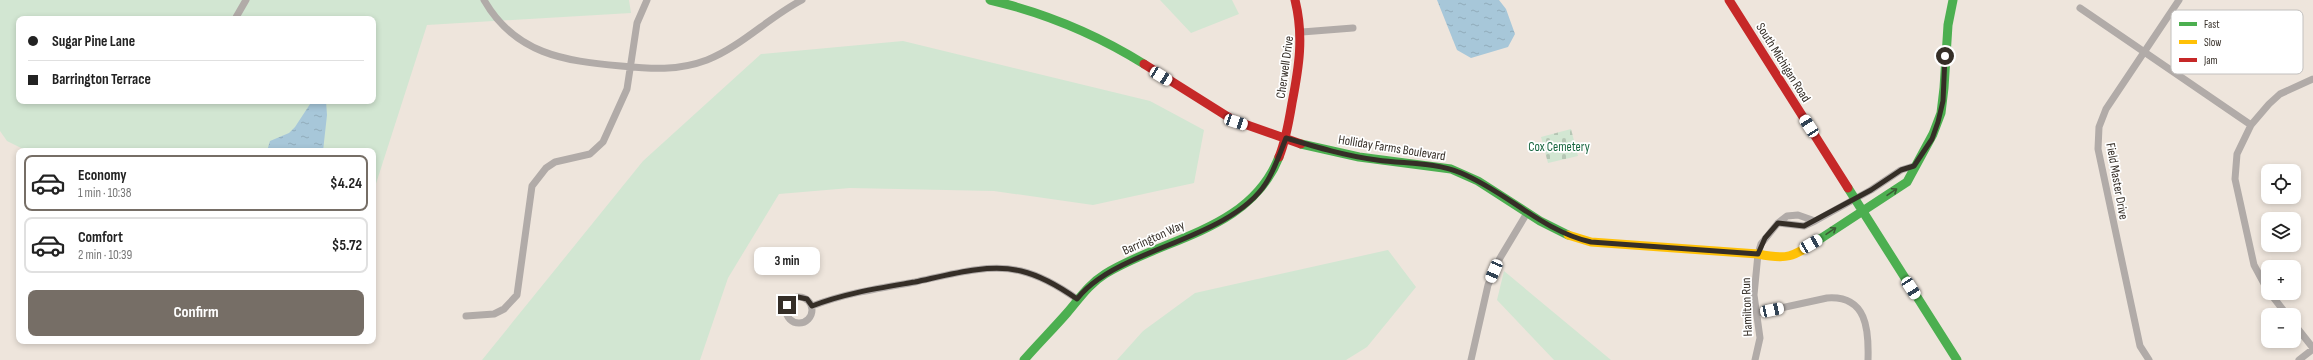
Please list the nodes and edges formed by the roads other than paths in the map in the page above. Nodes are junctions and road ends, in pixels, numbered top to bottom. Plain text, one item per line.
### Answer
1 (246, 0) edge
2 (484, 0) edge
3 (647, 0) edge
4 (802, 0) edge
5 (990, 0) edge
6 (1295, 0) edge
7 (1729, 0) edge
8 (1953, 0) edge
9 (2179, 0) edge
10 (2080, 8) dead end
11 (2172, 10) edge
12 (2171, 12) edge
13 (236, 16) edge
14 (1354, 28) dead end
15 (1302, 32) junction
16 (2144, 53) junction
17 (629, 67) junction
18 (2171, 71) edge
19 (2175, 74) edge
20 (2313, 79) edge
21 (2251, 125) junction
22 (1286, 138) junction
23 (1914, 166) junction
24 (1855, 199) junction
25 (1862, 211) junction
26 (1527, 213) junction
27 (1758, 254) junction
28 (2261, 278) edge
29 (1077, 299) junction
30 (2275, 300) edge
31 (812, 306) dead end
32 (2282, 308) edge
33 (1758, 313) junction
34 (466, 316) dead end
35 (2301, 333) edge
36 (2313, 348) edge
37 (1024, 360) edge
38 (1471, 360) edge
39 (1755, 360) edge
40 (1868, 360) edge
41 (1957, 360) edge
42 (2149, 360) edge
43 (2299, 360) edge

1 - 13 street
2 - 17 street
3 - 17 street
4 - 17 street
5 - 22 street, Holliday Farms Boulevard
6 - 15 street, Cherwell Drive
7 - 24 street, South Michigan Road
8 - 23 street, Holliday Farms Boulevard
9 - 11 street, Field Master Drive
10 - 16 street
12 - 16 street, Field Master Drive
14 - 15 street
15 - 22 street, Cherwell Drive
16 - 18 street
16 - 42 street, Field Master Drive
17 - 34 street
19 - 21 street
20 - 21 street
21 - 28 street
22 - 26 street, Holliday Farms Boulevard
22 - 29 street, Barrington Way
23 - 24 street
25 -> 23 street, Holliday Farms Boulevard
24 - 25 street, South Michigan Road
24 - 27 street
27 -> 25 street, Holliday Farms Boulevard
25 - 41 street, South Michigan Road
26 - 27 street, Holliday Farms Boulevard
26 - 38 street
27 - 33 street, Hamilton Run
29 - 31 street
29 - 37 street, Barrington Way
30 - 32 street
33 - 39 street, Hamilton Run
33 - 40 street
35 - 36 street
36 - 43 street

